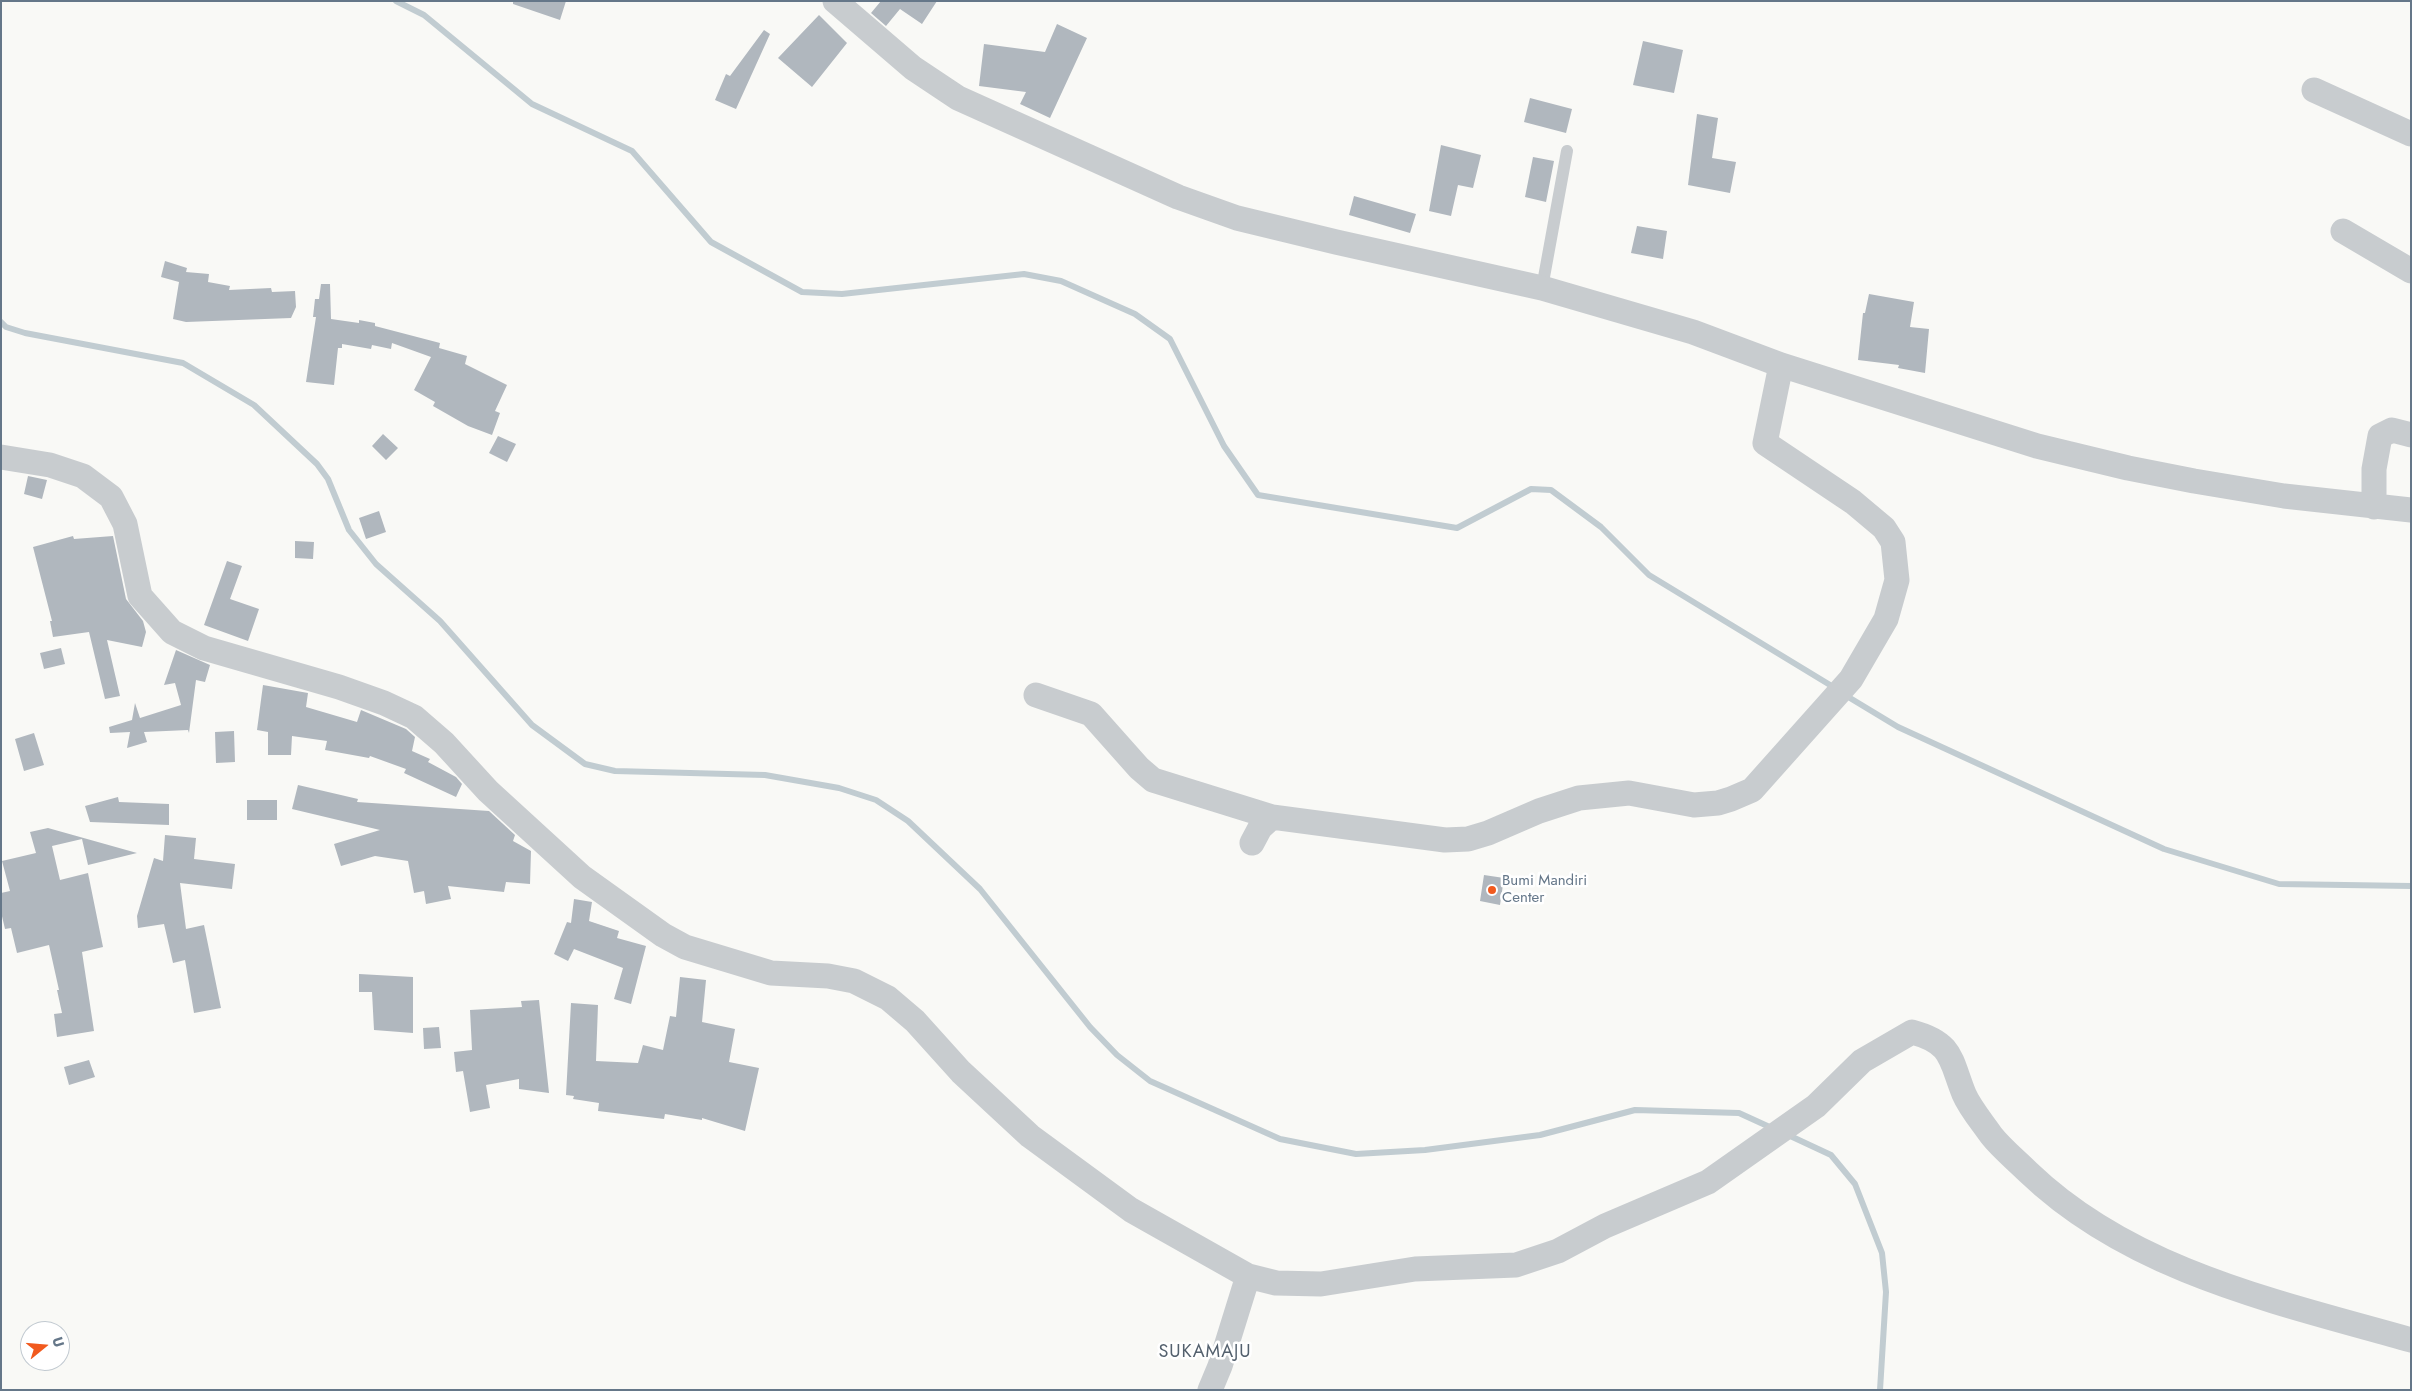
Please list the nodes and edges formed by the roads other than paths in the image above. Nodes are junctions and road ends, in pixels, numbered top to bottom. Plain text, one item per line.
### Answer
1 (835, 1) edge
2 (2314, 90) dead end
3 (2411, 134) edge
4 (1567, 152) dead end
5 (2343, 232) dead end
6 (2411, 271) edge
7 (1542, 288) junction
8 (1781, 365) junction
9 (2411, 435) edge
10 (1, 457) edge
11 (2374, 507) junction
12 (2411, 510) edge
13 (1036, 695) dead end
14 (1272, 817) junction
15 (1252, 843) dead end
16 (1248, 1276) junction
17 (2411, 1340) edge
18 (1210, 1390) edge

1 - 7 street
2 - 3 street
4 - 7 lane
5 - 6 street
7 - 8 street
8 - 11 street
8 - 14 street
9 - 11 street
10 - 16 street
11 - 12 street
13 - 14 street
14 - 15 street
16 - 17 street
16 - 18 street

